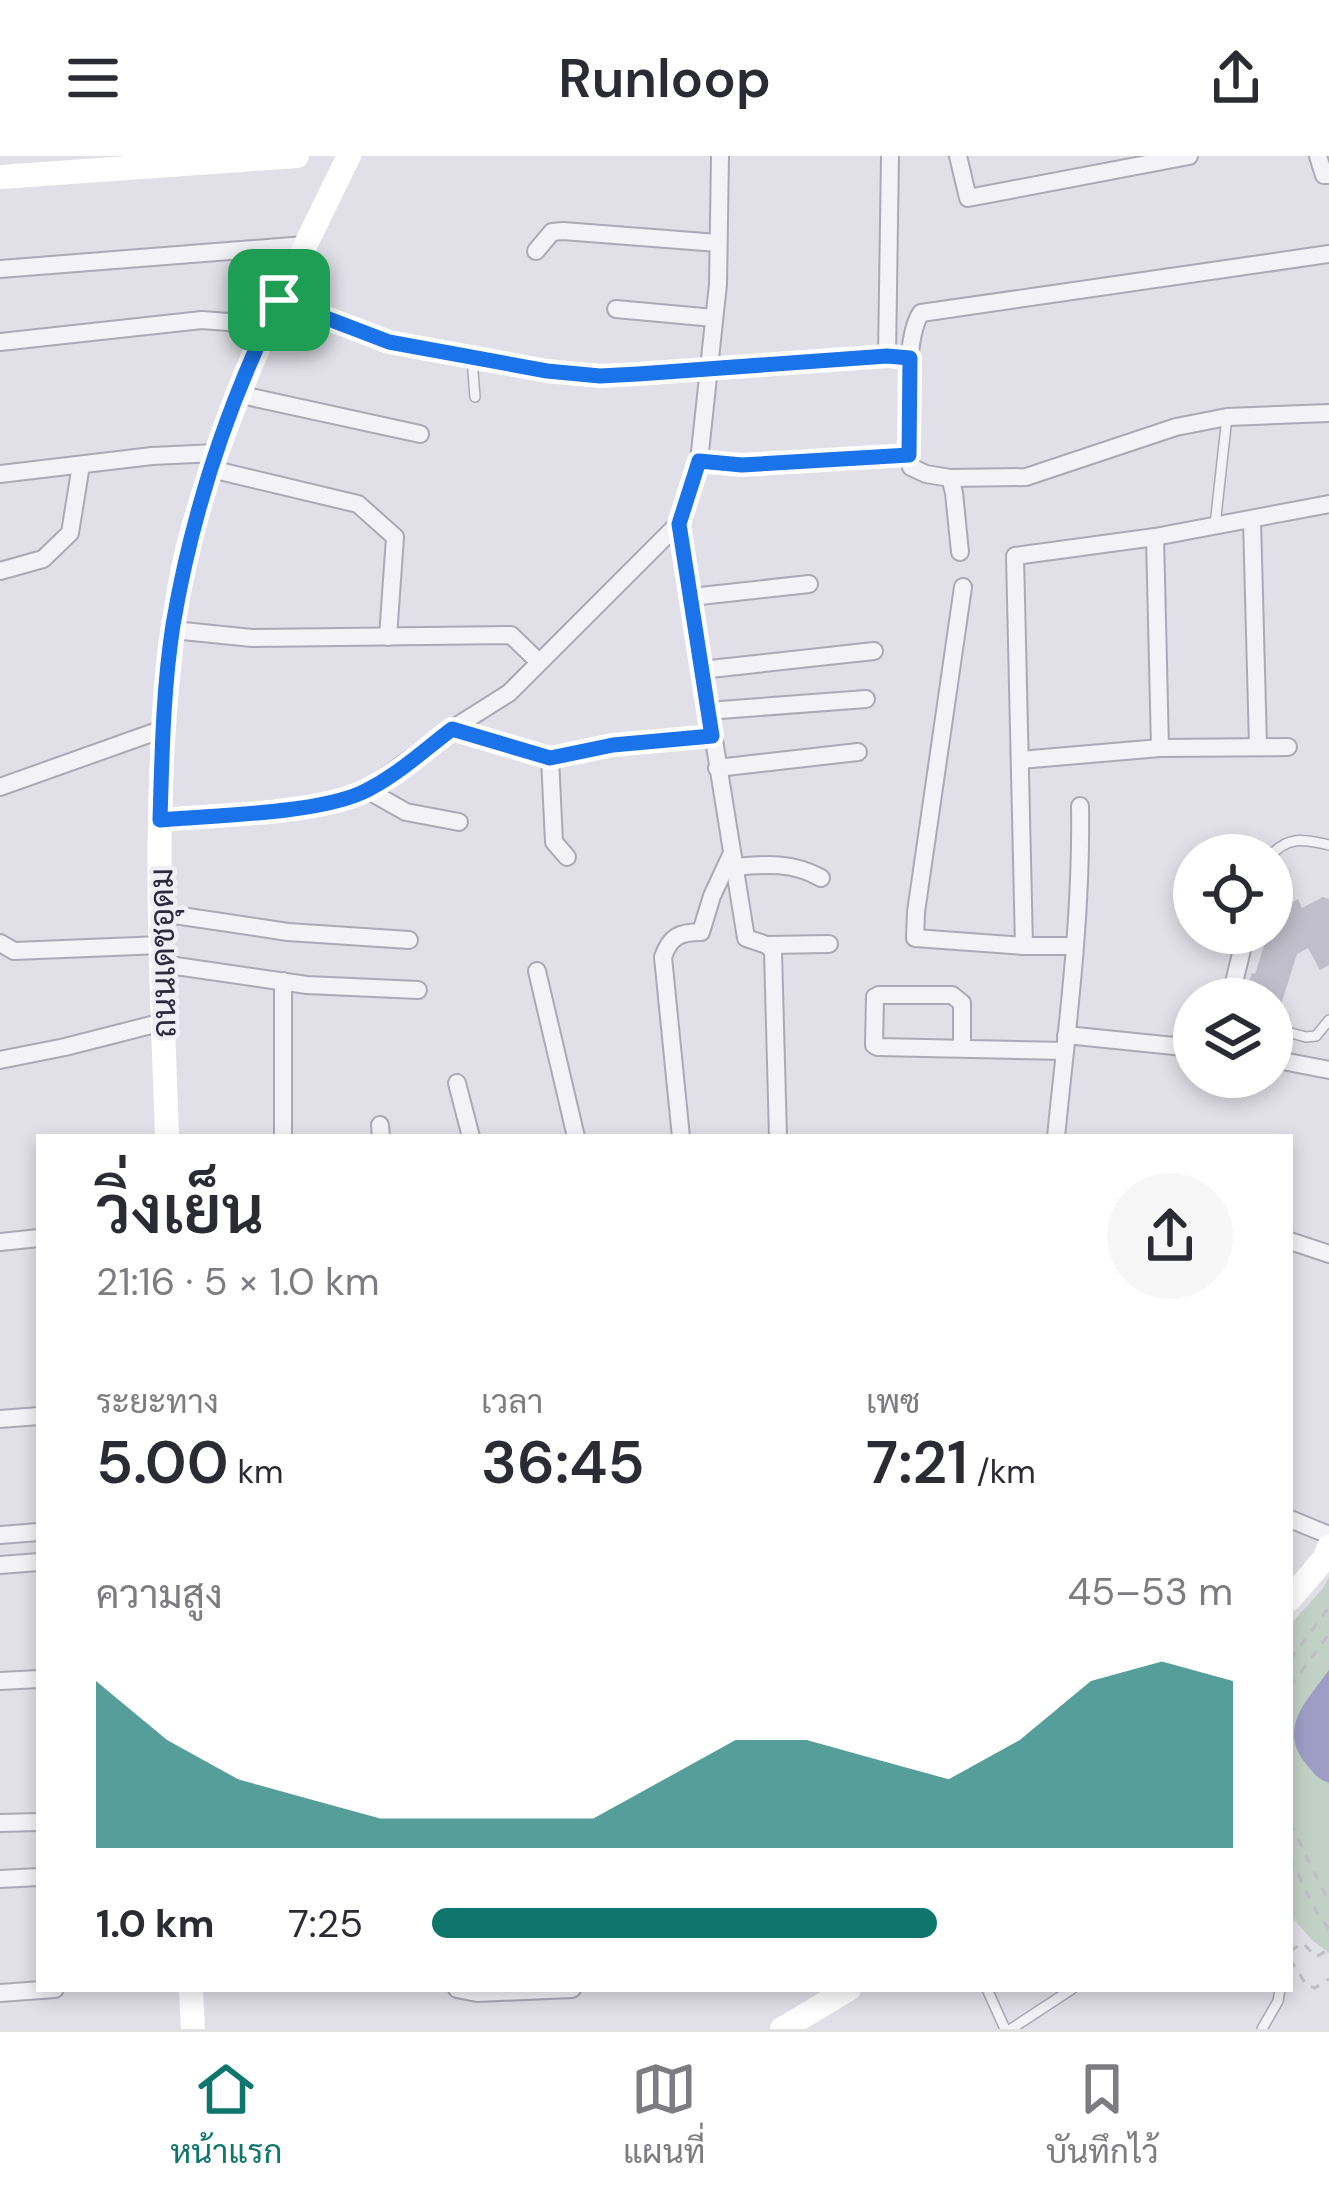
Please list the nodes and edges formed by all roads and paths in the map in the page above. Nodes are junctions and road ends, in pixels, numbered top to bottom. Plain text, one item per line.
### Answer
1 (296, 156) edge
2 (349, 156) edge
3 (720, 156) edge
4 (890, 156) edge
5 (958, 156) edge
6 (1190, 156) edge
7 (1318, 156) edge
8 (1329, 175) edge
9 (0, 177) edge
10 (718, 243) junction
11 (305, 245) junction
12 (536, 251) dead end
13 (1329, 254) edge
14 (0, 269) edge
15 (279, 300) junction
16 (616, 308) dead end
17 (714, 318) junction
18 (267, 325) junction
19 (0, 342) edge
20 (887, 356) junction
21 (910, 358) junction
22 (472, 359) junction
23 (709, 368) junction
24 (237, 394) junction
25 (475, 397) dead end
26 (1329, 412) edge
27 (1227, 417) junction
28 (420, 434) dead end
29 (909, 455) junction
30 (214, 461) junction
31 (699, 461) junction
32 (80, 465) junction
33 (0, 474) edge
34 (950, 478) junction
35 (1329, 504) edge
36 (1252, 520) junction
37 (679, 524) junction
38 (1215, 526) junction
39 (1155, 538) junction
40 (960, 552) dead end
41 (0, 571) edge
42 (808, 584) dead end
43 (963, 587) dead end
44 (691, 597) junction
45 (172, 630) junction
46 (388, 637) junction
47 (874, 651) dead end
48 (538, 662) junction
49 (701, 670) junction
50 (866, 699) dead end
51 (707, 711) junction
52 (164, 729) junction
53 (452, 729) junction
54 (712, 736) junction
55 (1258, 746) junction
56 (1288, 747) dead end
57 (1160, 748) junction
58 (858, 752) dead end
59 (550, 758) junction
60 (1020, 760) junction
61 (717, 768) junction
62 (0, 787) edge
63 (368, 790) junction
64 (1080, 806) dead end
65 (160, 820) junction
66 (459, 822) dead end
67 (1293, 840) edge
68 (1329, 845) edge
69 (567, 857) dead end
70 (734, 860) junction
71 (821, 878) dead end
72 (161, 914) junction
73 (409, 940) dead end
74 (0, 943) edge
75 (829, 944) dead end
76 (767, 945) junction
77 (1024, 946) junction
78 (1074, 946) junction
79 (162, 954) junction
80 (537, 971) dead end
81 (283, 981) junction
82 (418, 991) dead end
83 (1329, 1020) edge
84 (163, 1022) junction
85 (1293, 1034) edge
86 (1066, 1043) junction
87 (1173, 1047) edge
88 (962, 1048) junction
89 (0, 1060) edge
90 (1293, 1063) edge
91 (1329, 1070) edge
92 (457, 1083) dead end
93 (167, 1134) edge
94 (283, 1134) edge
95 (469, 1134) edge
96 (575, 1134) edge
97 (681, 1134) edge
98 (778, 1134) edge
99 (1056, 1134) edge
100 (36, 1238) edge
101 (0, 1242) edge
102 (1293, 1245) edge
103 (1329, 1254) edge
104 (36, 1416) edge
105 (0, 1419) edge
106 (1293, 1520) edge
107 (36, 1532) edge
108 (0, 1535) edge
109 (1329, 1535) edge
110 (1329, 1547) edge
111 (36, 1562) edge
112 (0, 1565) edge
113 (1293, 1595) edge
114 (1329, 1606) edge
115 (1329, 1634) edge
116 (1293, 1656) edge
117 (36, 1679) edge
118 (0, 1681) edge
119 (1293, 1683) edge
120 (36, 1822) edge
121 (0, 1823) edge
122 (1293, 1829) edge
123 (1293, 1864) edge
124 (36, 1877) edge
125 (0, 1879) edge
126 (1329, 1902) edge
127 (1329, 1929) edge
128 (1293, 1949) edge
129 (1329, 1949) edge
130 (1293, 1964) edge
131 (1329, 1979) edge
132 (36, 1990) edge
133 (191, 1992) edge
134 (469, 1992) edge
135 (515, 1992) edge
136 (844, 1992) edge
137 (989, 1992) edge
138 (1067, 1992) edge
139 (1280, 1992) edge
140 (0, 1993) edge
141 (193, 2029) edge
142 (782, 2029) edge
143 (1008, 2029) edge
144 (1262, 2029) edge

1 - 9 main road
2 - 11 main road, ถนนเดชอุดม
3 - 10 street
4 - 20 street
5 - 6 street
7 - 8 street
10 - 12 street
10 - 17 street
11 - 14 street
11 - 15 main road, ถนนเดชอุดม
13 - 21 street
15 - 18 main road, ถนนเดชอุดม
15 - 22 street
16 - 17 street
17 - 23 street
18 - 19 street
18 - 24 main road, ถนนเดชอุดม
20 - 21 street
20 - 23 street
21 - 29 street
22 - 23 street
22 - 25 lane
23 - 31 street
24 - 28 street
24 - 30 main road, ถนนเดชอุดม
26 - 27 street
27 - 34 street
27 - 38 lane
29 - 31 street
29 - 34 street
30 - 32 street
30 - 45 main road, ถนนเดชอุดม
30 - 46 street
31 - 37 street
32 - 33 street
32 - 41 street
34 - 40 street
35 - 36 street
36 - 38 street
36 - 55 street
37 - 44 street
37 - 48 street
38 - 39 street
39 - 57 street
39 - 60 street
42 - 44 street
43 - 77 street
44 - 49 street
45 - 46 street
45 - 52 main road, ถนนเดชอุดม
46 - 48 street
47 - 49 street
48 - 53 street
49 - 51 street
50 - 51 street
51 - 54 street
52 - 62 street
52 - 65 main road, ถนนเดชอุดม
53 - 59 street
53 - 63 street
54 - 59 street
54 - 61 street
55 - 56 street
55 - 57 street
57 - 60 street
58 - 61 street
59 - 69 street
60 - 77 street
61 - 70 street
63 - 65 street
63 - 66 street
64 - 78 street
65 - 72 main road, ถนนเดชอุดม
67 - 68 lane
70 - 71 street
70 - 76 street
70 - 97 street
72 - 73 street
72 - 79 main road, ถนนเดชอุดม
74 - 79 street
75 - 76 street
76 - 98 street
77 - 78 street
78 - 86 street
79 - 81 street
79 - 84 main road, ถนนเดชอุดม
80 - 96 street
81 - 82 street
81 - 94 street
83 - 85 lane
84 - 89 street
84 - 93 main road, ถนนเดชอุดม
86 - 87 street
86 - 88 street
86 - 99 street
88 - 88 street
90 - 91 street
92 - 95 street
100 - 101 street
102 - 103 street
104 - 105 street
106 - 109 street
107 - 108 street
110 - 113 main road
111 - 112 street
114 - 116 path
115 - 119 path
117 - 118 street
120 - 121 street
122 - 126 path
123 - 127 path
124 - 125 street
128 - 129 path
130 - 131 path
132 - 140 street
133 - 141 main road
134 - 135 street
136 - 142 main road
137 - 143 lane
138 - 143 lane
139 - 144 lane

